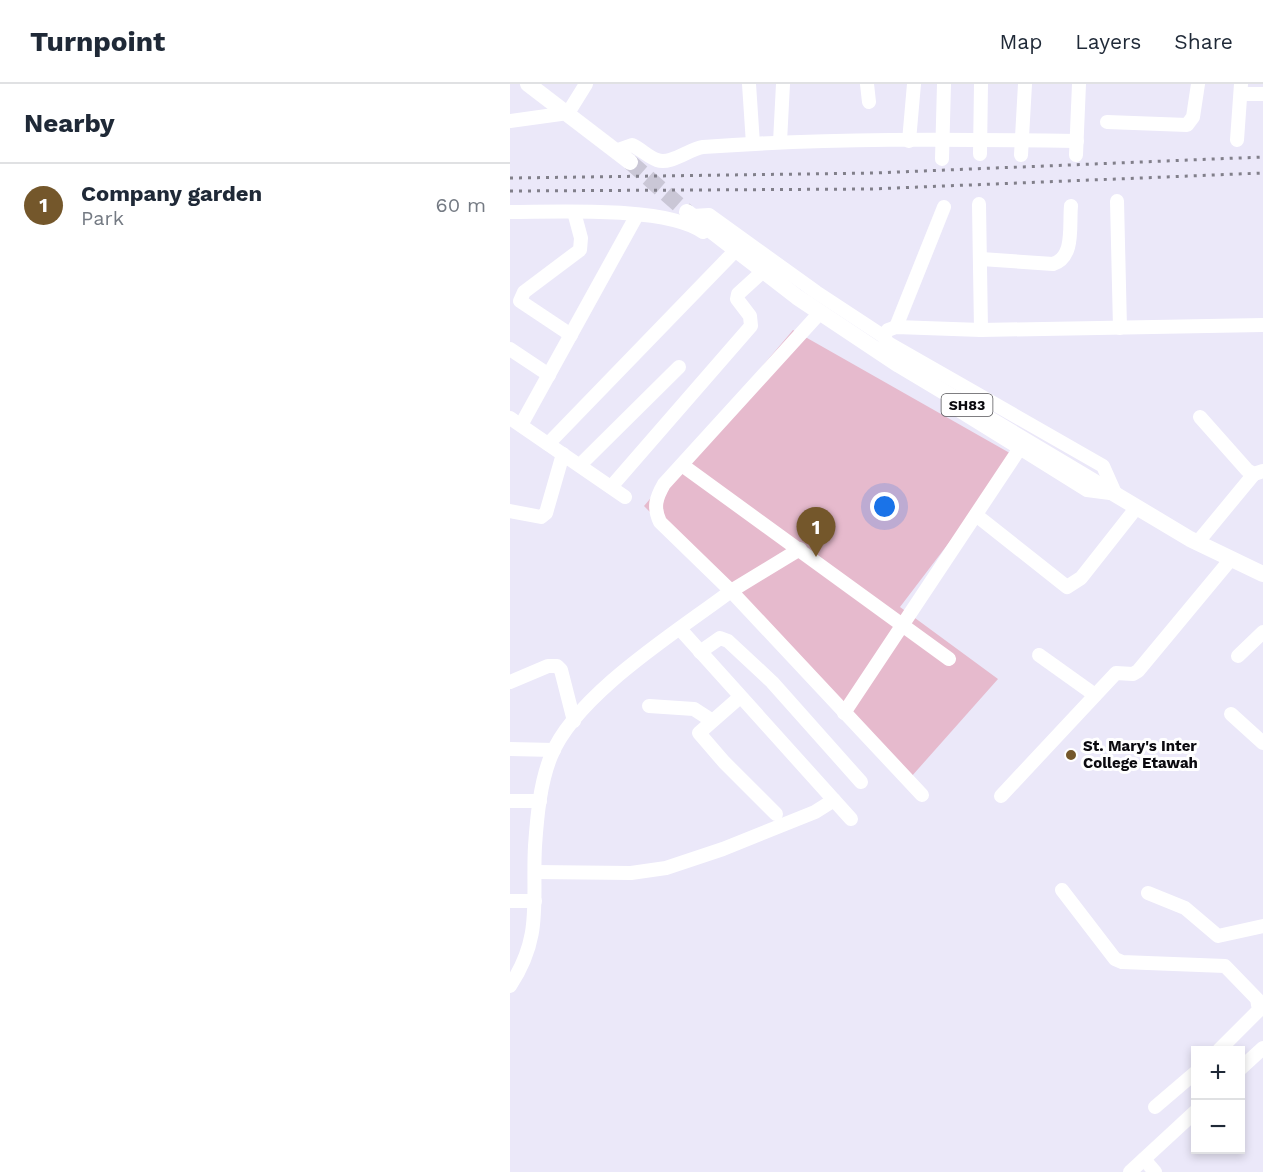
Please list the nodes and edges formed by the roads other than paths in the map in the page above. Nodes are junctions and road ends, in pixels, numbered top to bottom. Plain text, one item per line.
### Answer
1 (528, 84) edge
2 (586, 84) edge
3 (749, 84) edge
4 (783, 84) edge
5 (867, 84) edge
6 (914, 84) edge
7 (944, 84) edge
8 (981, 84) edge
9 (1025, 84) edge
10 (1079, 84) edge
11 (1198, 84) edge
12 (1241, 89) edge
13 (1263, 94) edge
14 (868, 102) dead end
15 (568, 113) junction
16 (510, 121) edge
17 (1107, 122) dead end
18 (942, 139) junction
19 (979, 139) junction
20 (1022, 140) junction
21 (1237, 140) dead end
22 (909, 141) junction
23 (780, 142) junction
24 (753, 144) junction
25 (615, 151) junction
26 (980, 154) dead end
27 (1021, 155) dead end
28 (942, 159) dead end
29 (630, 162) tunnel mouth
30 (1117, 201) dead end
31 (979, 204) dead end
32 (1071, 206) dead end
33 (944, 207) dead end
34 (510, 212) edge
35 (574, 212) junction
36 (690, 214) joint
37 (637, 215) junction
38 (733, 253) junction
39 (981, 259) junction
40 (760, 274) junction
41 (816, 317) junction
42 (1263, 325) edge
43 (896, 327) junction
44 (1120, 328) junction
45 (981, 330) junction
46 (571, 335) junction
47 (883, 336) junction
48 (510, 349) edge
49 (679, 367) dead end
50 (549, 375) junction
51 (1200, 417) dead end
52 (515, 422) edge
53 (548, 444) junction
54 (1020, 448) junction
55 (563, 454) junction
56 (579, 465) junction
57 (682, 465) junction
58 (1258, 473) edge
59 (611, 487) junction
60 (1115, 493) junction
61 (625, 496) dead end
62 (1137, 507) junction
63 (510, 511) edge
64 (976, 515) junction
65 (1197, 543) junction
66 (800, 549) junction
67 (1231, 560) junction
68 (1263, 574) edge
69 (731, 591) junction
70 (904, 624) junction
71 (680, 629) junction
72 (1263, 632) edge
73 (700, 652) junction
74 (1040, 655) dead end
75 (1238, 656) dead end
76 (949, 659) dead end
77 (510, 681) edge
78 (1095, 695) junction
79 (740, 697) junction
80 (650, 706) dead end
81 (844, 713) junction
82 (1231, 714) dead end
83 (711, 720) junction
84 (574, 721) junction
85 (1263, 743) edge
86 (510, 749) edge
87 (554, 750) junction
88 (861, 782) dead end
89 (922, 795) dead end
90 (1001, 796) dead end
91 (834, 800) junction
92 (510, 801) edge
93 (540, 801) junction
94 (777, 814) dead end
95 (851, 819) dead end
96 (535, 872) junction
97 (1062, 890) dead end
98 (1148, 893) dead end
99 (510, 901) edge
100 (536, 901) junction
101 (1263, 926) edge
102 (510, 986) edge
103 (1223, 1046) edge
104 (1263, 1048) edge
105 (1245, 1064) edge
106 (1191, 1076) edge
107 (1155, 1107) dead end
108 (1191, 1116) edge
109 (1144, 1159) junction
110 (1130, 1172) edge
111 (1155, 1172) edge

1 - 15 main road
2 - 15 street
3 - 24 street
4 - 23 street
5 - 14 street
6 - 22 street
7 - 18 street
8 - 19 street
9 - 20 street
10 - 20 street
11 - 17 street
12 - 13 street
12 - 21 street
15 - 16 street
15 - 25 main road
18 - 19 street
18 - 22 street
18 - 28 street
19 - 20 street
19 - 26 street
20 - 27 street
22 - 23 street
23 - 24 street
24 - 25 street
25 - 29 main road
30 - 44 street
31 - 39 street
32 - 39 street
33 - 43 street
34 - 35 street
35 - 37 street
35 - 46 street
36 - 47 street
36 - 60 main road, SH83
37 - 38 street
37 - 46 street
38 - 40 street
38 - 53 street
39 - 45 street
40 - 41 street
40 - 59 street
41 - 54 street
41 - 57 street
42 - 44 street
43 - 45 street
43 - 47 street
44 - 45 street
46 - 50 street
47 - 60 street
48 - 50 street
49 - 56 street
50 - 52 street
51 - 58 street
52 - 53 street
53 - 55 street
54 - 60 street
54 - 64 street
55 - 56 street
55 - 63 street
56 - 59 street
57 - 66 street
57 - 69 street
58 - 65 street
59 - 61 street
60 - 62 main road, SH83
62 - 64 street
62 - 65 main road, SH83
64 - 70 street
65 - 67 main road, SH83
66 - 69 street
66 - 70 street
67 - 68 main road, SH83
67 - 78 street
69 - 71 street
69 - 81 street
70 - 76 street
70 - 81 street
71 - 73 street
71 - 84 street
72 - 75 street
73 - 79 street
73 - 88 street
74 - 78 street
77 - 84 street
78 - 90 street
79 - 83 street
79 - 91 street
80 - 83 street
81 - 89 street
82 - 85 street
83 - 94 street
84 - 87 street
86 - 87 street
87 - 93 street
91 - 95 street
91 - 96 street
92 - 93 street
93 - 96 street
96 - 100 street
97 - 103 street
98 - 101 street
99 - 100 street
100 - 102 street
104 - 105 street
106 - 107 street
108 - 109 street
109 - 110 street
109 - 111 street

